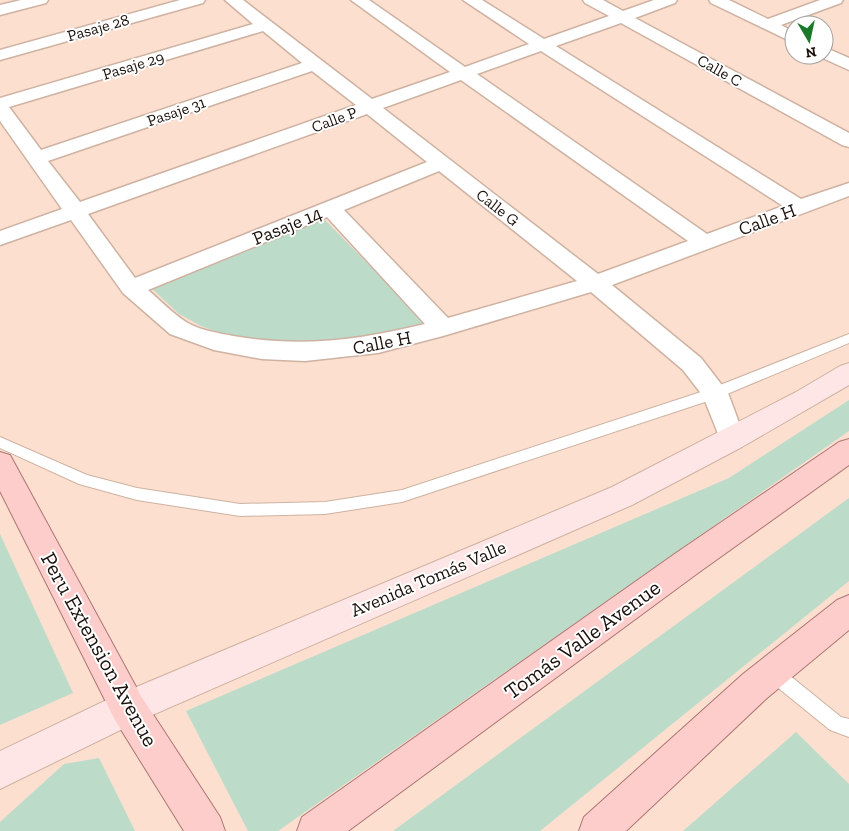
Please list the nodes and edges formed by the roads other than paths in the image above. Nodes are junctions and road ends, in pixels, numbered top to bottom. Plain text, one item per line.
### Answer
1 (40, 0) edge
2 (197, 0) edge
3 (233, 0) edge
4 (359, 0) edge
5 (471, 0) edge
6 (591, 0) edge
7 (669, 0) edge
8 (717, 0) edge
9 (835, 0) edge
10 (841, 0) edge
11 (849, 4) edge
12 (0, 10) edge
13 (622, 17) junction
14 (767, 24) junction
15 (266, 25) junction
16 (784, 33) edge
17 (542, 45) junction
18 (0, 55) edge
19 (834, 57) edge
20 (315, 64) junction
21 (849, 64) edge
22 (463, 73) junction
23 (0, 106) edge
24 (370, 106) junction
25 (849, 141) edge
26 (37, 158) junction
27 (442, 163) junction
28 (849, 189) edge
29 (799, 206) junction
30 (330, 208) junction
31 (76, 211) junction
32 (0, 238) edge
33 (704, 242) junction
34 (596, 283) junction
35 (131, 288) junction
36 (443, 328) junction
37 (849, 338) edge
38 (849, 373) edge
39 (715, 393) junction
40 (732, 440) junction
41 (0, 442) edge
42 (849, 450) edge
43 (0, 463) edge
44 (849, 610) edge
45 (772, 672) junction
46 (128, 708) junction
47 (849, 728) edge
48 (0, 770) edge
49 (206, 831) edge
50 (316, 831) edge
51 (598, 831) edge

1 - 12 street
2 - 18 street, Pasaje 28
3 - 15 street, Calle G
4 - 22 street
5 - 17 street
6 - 13 street, Calle C
7 - 13 street, Calle P
8 - 14 street
9 - 14 street
10 - 11 street
13 - 17 street, Calle P
13 - 25 street, Calle C
14 - 16 street
15 - 20 street, Calle G
15 - 23 street, Pasaje 29
17 - 22 street, Calle P
17 - 29 street
19 - 21 street
20 - 24 street, Calle G
20 - 26 street, Pasaje 31
22 - 24 street, Calle P
22 - 33 street
23 - 26 street, Calle H
24 - 27 street, Calle G
24 - 31 street, Calle P
26 - 31 street, Calle H
27 - 30 street, Pasaje 14
27 - 34 street, Calle G
28 - 29 street, Calle H
29 - 33 street, Calle H
30 - 35 street, Pasaje 14
30 - 36 street
31 - 32 street, Calle P
31 - 35 street, Calle H
33 - 34 street, Calle H
34 - 36 street, Calle H
34 - 39 street, Calle G
35 - 36 street, Calle H
37 - 39 lane
38 - 40 main road, Avenida Tomás Valle
39 - 40 street, Calle G
39 - 41 lane
40 - 46 main road, Avenida Tomás Valle
42 - 50 main road, Tomás Valle Avenue
43 - 46 main road, Peru Extension Avenue
44 - 45 main road
45 - 47 lane
45 - 51 main road
46 - 48 main road, Avenida Tomás Valle
46 - 49 main road, Peru Extension Avenue

